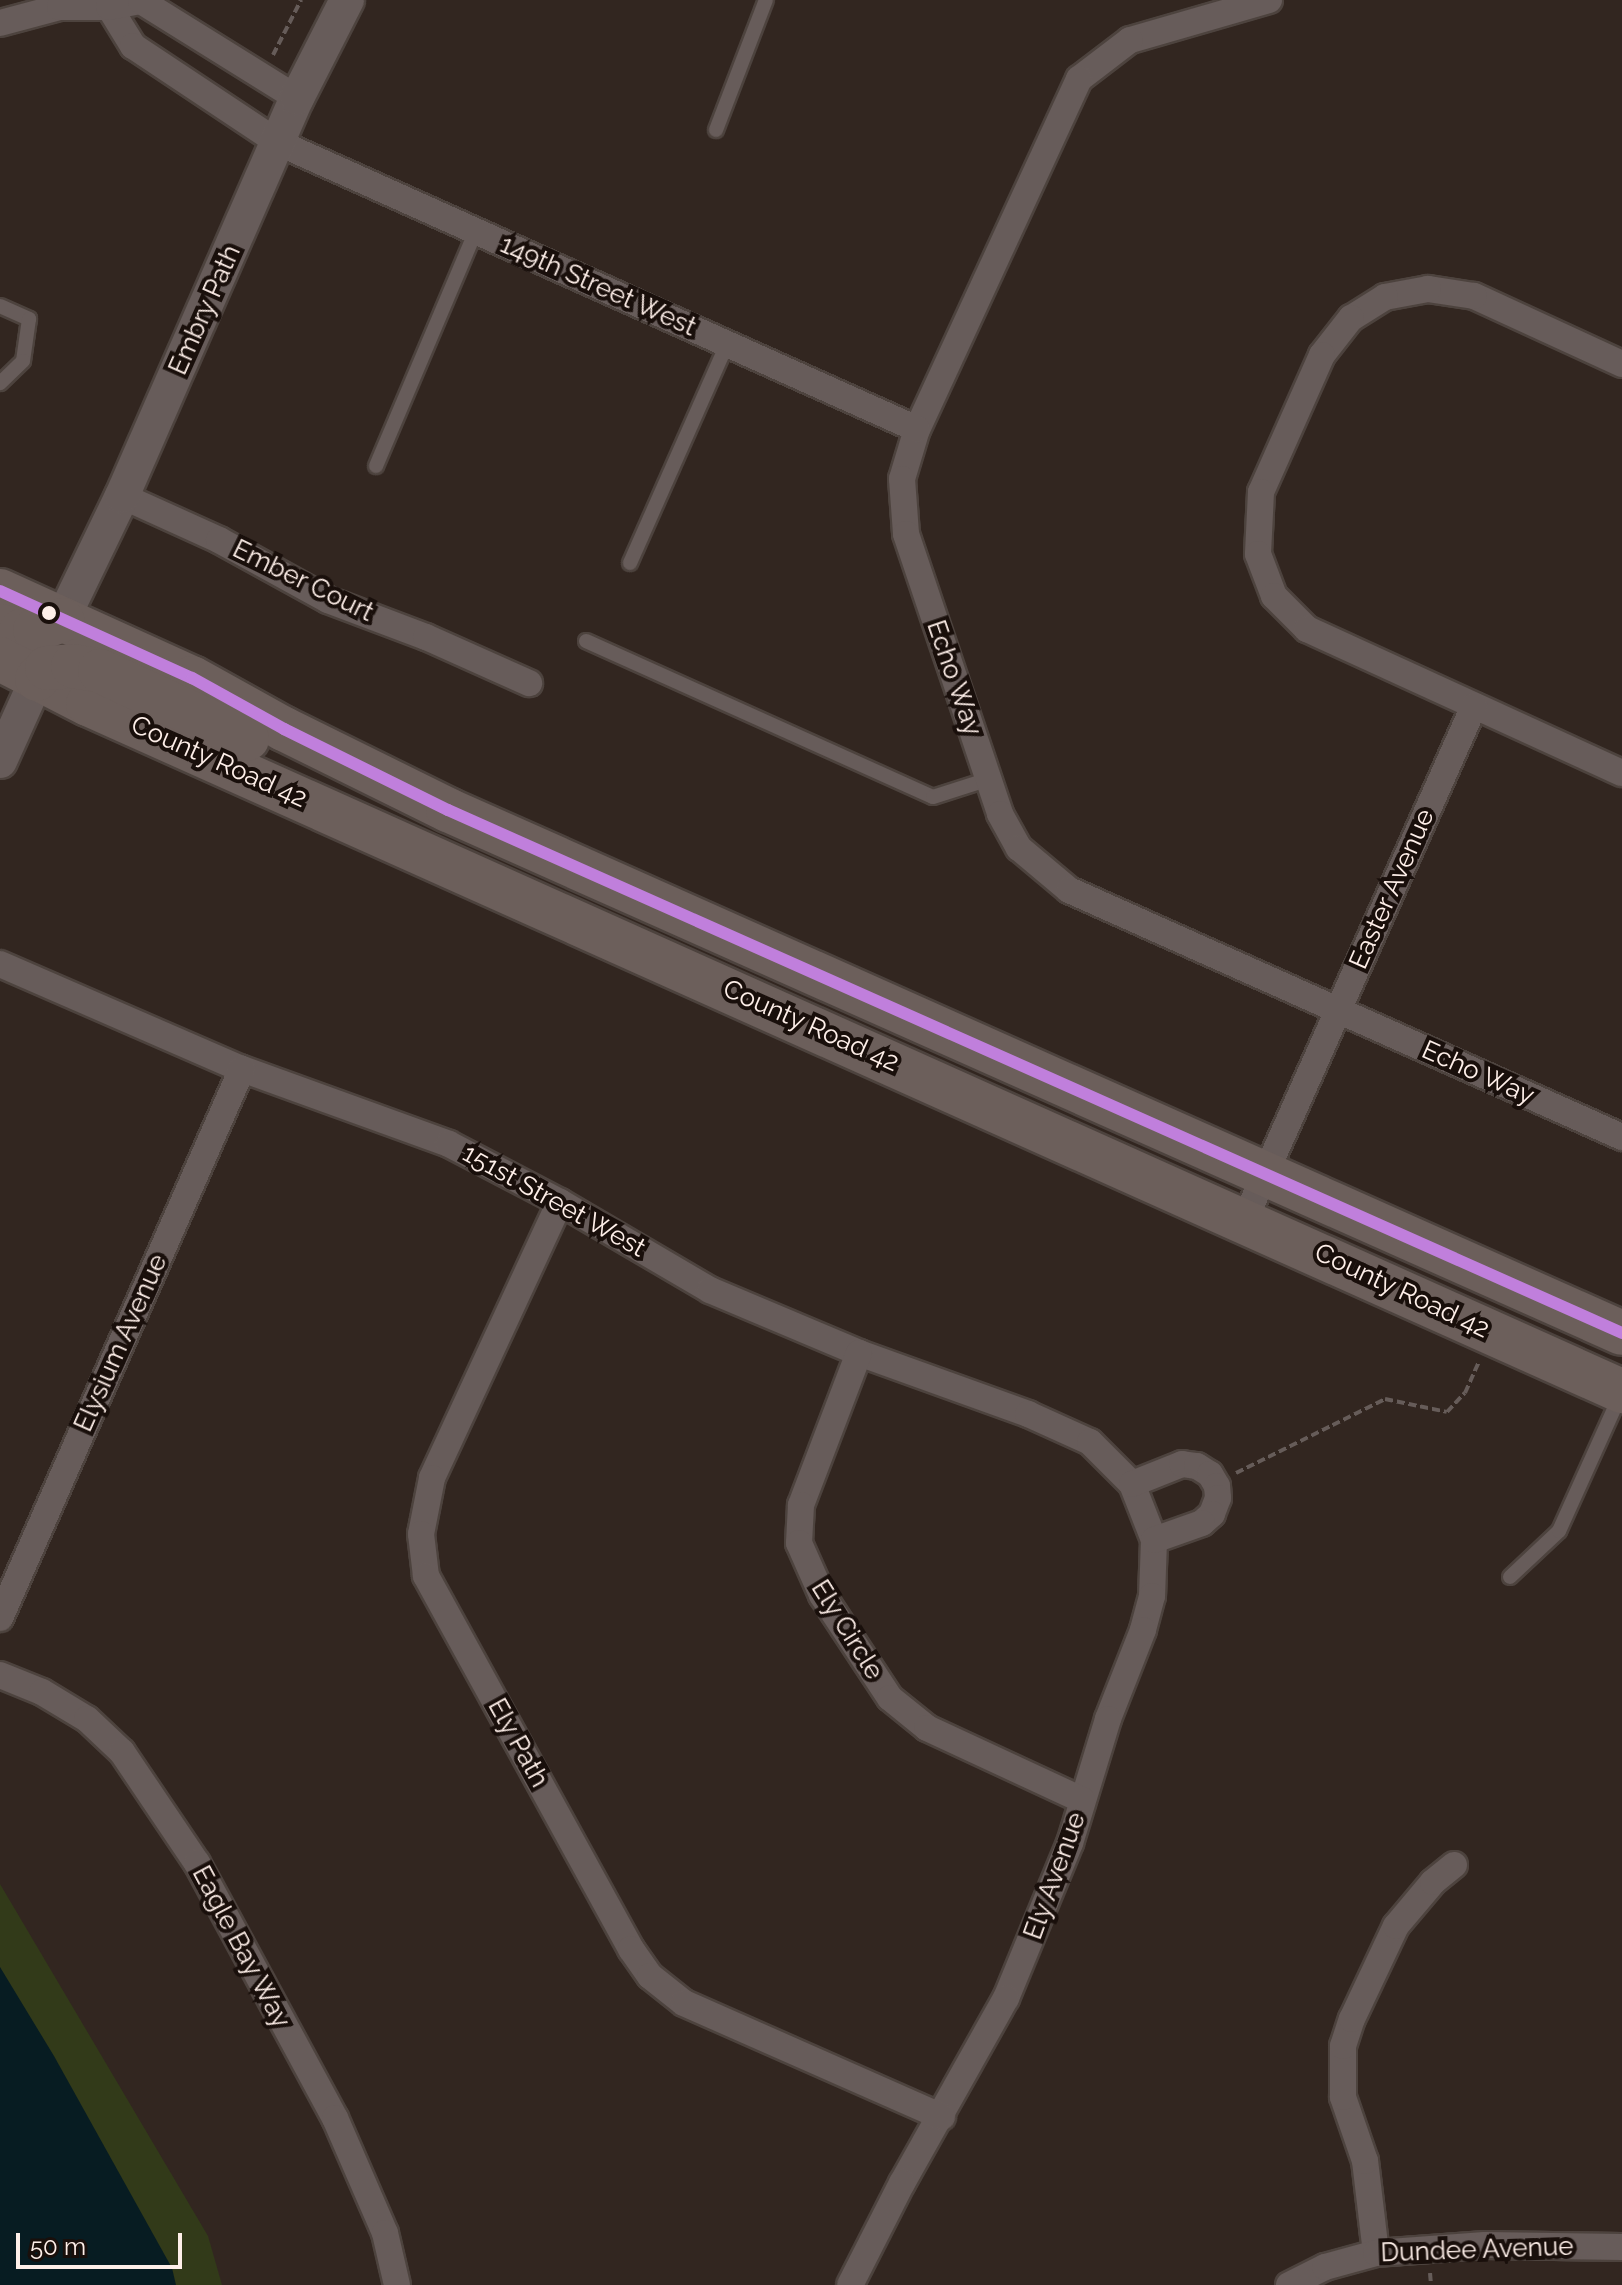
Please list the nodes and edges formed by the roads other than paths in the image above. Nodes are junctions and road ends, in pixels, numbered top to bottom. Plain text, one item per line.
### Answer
1 (347, 0) edge
2 (766, 0) edge
3 (1269, 0) edge
4 (41, 6) edge
5 (109, 7) junction
6 (0, 23) edge
7 (297, 98) junction
8 (716, 130) dead end
9 (279, 143) junction
10 (476, 230) junction
11 (0, 306) edge
12 (727, 344) junction
13 (1622, 364) edge
14 (0, 383) edge
15 (917, 429) junction
16 (376, 466) dead end
17 (122, 496) junction
18 (630, 563) dead end
19 (0, 591) edge
20 (62, 620) junction
21 (0, 626) edge
22 (586, 641) dead end
23 (19, 669) edge
24 (529, 683) dead end
25 (1474, 706) junction
26 (0, 761) edge
27 (1622, 773) edge
28 (989, 779) junction
29 (448, 810) junction
30 (0, 964) edge
31 (1338, 1011) junction
32 (242, 1069) junction
33 (1622, 1137) edge
34 (1265, 1173) junction
35 (560, 1202) junction
36 (1245, 1219) junction
37 (1622, 1333) edge
38 (859, 1353) junction
39 (1622, 1392) edge
40 (1101, 1451) joint
41 (1132, 1484) junction
42 (1154, 1540) junction
43 (1510, 1577) dead end
44 (0, 1618) edge
45 (0, 1675) edge
46 (1082, 1800) junction
47 (1454, 1865) dead end
48 (942, 2117) junction
49 (1622, 2247) edge
50 (1376, 2253) junction
51 (397, 2285) edge
52 (850, 2285) edge
53 (1289, 2285) edge

1 - 7 street, Embry Path
2 - 8 lane
3 - 15 street, Echo Way
4 - 5 street
4 - 6 street
5 - 7 street
5 - 9 street, 149th Street West
7 - 9 street, Embry Path
9 - 10 street, 149th Street West
9 - 17 street, Embry Path
10 - 12 street, 149th Street West
10 - 16 lane
11 - 14 lane
12 - 15 street, 149th Street West
12 - 18 lane
13 - 25 street
15 - 28 street, Echo Way
17 - 20 street, Embry Path
17 - 24 street, Ember Court
19 - 20 highway, County Road 42
20 - 21 highway
20 - 29 highway, County Road 42
22 - 28 lane
23 - 26 street
23 - 29 highway
23 - 36 highway, County Road 42
25 - 27 street
25 - 31 street, Easter Avenue
28 - 31 street, Echo Way
29 - 34 highway, County Road 42
30 - 32 street, 151st Street West
31 - 33 street, Echo Way
31 - 34 street, Easter Avenue
32 - 35 street, 151st Street West
32 - 44 street, Elysium Avenue
34 - 36 street, Easter Avenue
34 - 37 highway, County Road 42
35 - 38 street, 151st Street West
35 - 48 street, Ely Path
36 - 39 highway, County Road 42
38 - 40 street, 151st Street West
38 - 46 street, Ely Circle
39 - 43 lane
40 - 41 street, Ely Avenue
41 - 42 street, Ely Avenue
41 - 42 street
42 - 46 street, Ely Avenue
45 - 51 street, Eagle Bay Way
46 - 48 street, Ely Avenue
47 - 50 street
48 - 52 street, Ely Avenue
49 - 50 street, Dundee Avenue
50 - 53 street, Dundee Avenue

